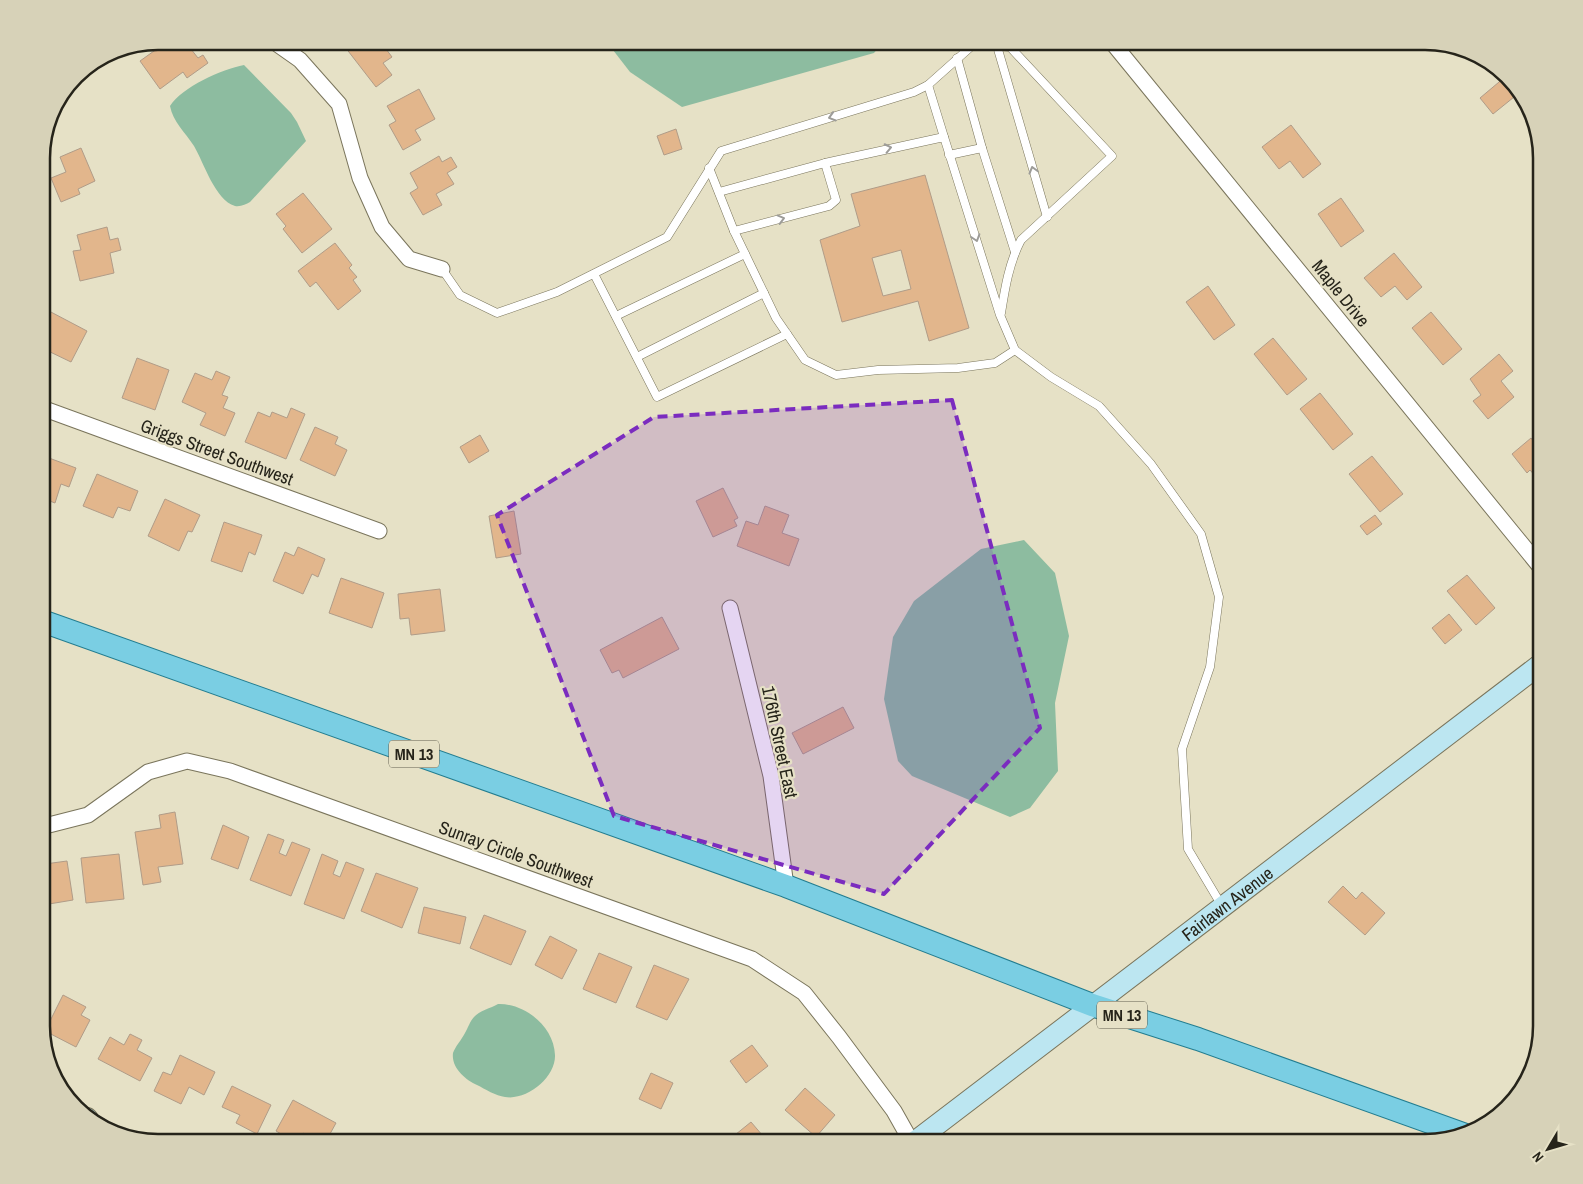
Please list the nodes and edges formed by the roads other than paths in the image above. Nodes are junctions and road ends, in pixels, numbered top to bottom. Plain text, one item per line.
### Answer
1 (287, 50) edge
2 (967, 50) edge
3 (998, 50) edge
4 (1013, 50) edge
5 (1118, 50) edge
6 (957, 58) junction
7 (928, 85) junction
8 (944, 137) junction
9 (982, 148) junction
10 (950, 155) junction
11 (825, 163) junction
12 (709, 168) junction
13 (719, 192) junction
14 (1047, 217) junction
15 (734, 231) junction
16 (1015, 252) junction
17 (745, 254) junction
18 (442, 269) joint
19 (594, 274) junction
20 (764, 293) junction
21 (1000, 315) junction
22 (616, 316) junction
23 (787, 334) junction
24 (1014, 350) junction
25 (637, 358) junction
26 (50, 411) edge
27 (380, 531) dead end
28 (1533, 558) edge
29 (730, 608) dead end
30 (50, 624) edge
31 (1533, 670) edge
32 (50, 824) edge
33 (786, 886) junction
34 (1222, 906) junction
35 (1092, 1005) junction
36 (1452, 1130) edge
37 (906, 1134) edge
38 (924, 1134) edge

1 - 18 street
2 - 6 lane
14 -> 3 lane
4 - 14 lane
5 - 28 street, Maple Drive
6 - 7 lane
6 - 9 lane
7 - 8 lane
7 -> 12 lane
8 - 10 lane
11 -> 8 lane
9 - 10 lane
9 - 16 lane
10 -> 21 lane
11 - 13 lane
15 -> 11 lane
12 - 13 lane
12 - 19 lane
13 - 15 lane
14 - 16 lane
15 - 17 lane
16 - 21 lane
17 - 20 lane
17 - 22 lane
18 - 19 lane
19 - 22 lane
20 - 23 lane
20 - 25 lane
21 - 24 lane
22 - 25 lane
23 - 24 lane
23 - 25 lane
24 - 34 lane
26 - 27 street, Griggs Street Southwest
29 - 33 street, 176th Street East
30 - 33 main road, MN 13
31 - 34 street, Fairlawn Avenue
32 - 37 street, Sunray Circle Southwest
33 - 35 main road, MN 13
34 - 35 street, Fairlawn Avenue
35 - 36 main road, MN 13
35 - 38 street, Fairlawn Avenue

